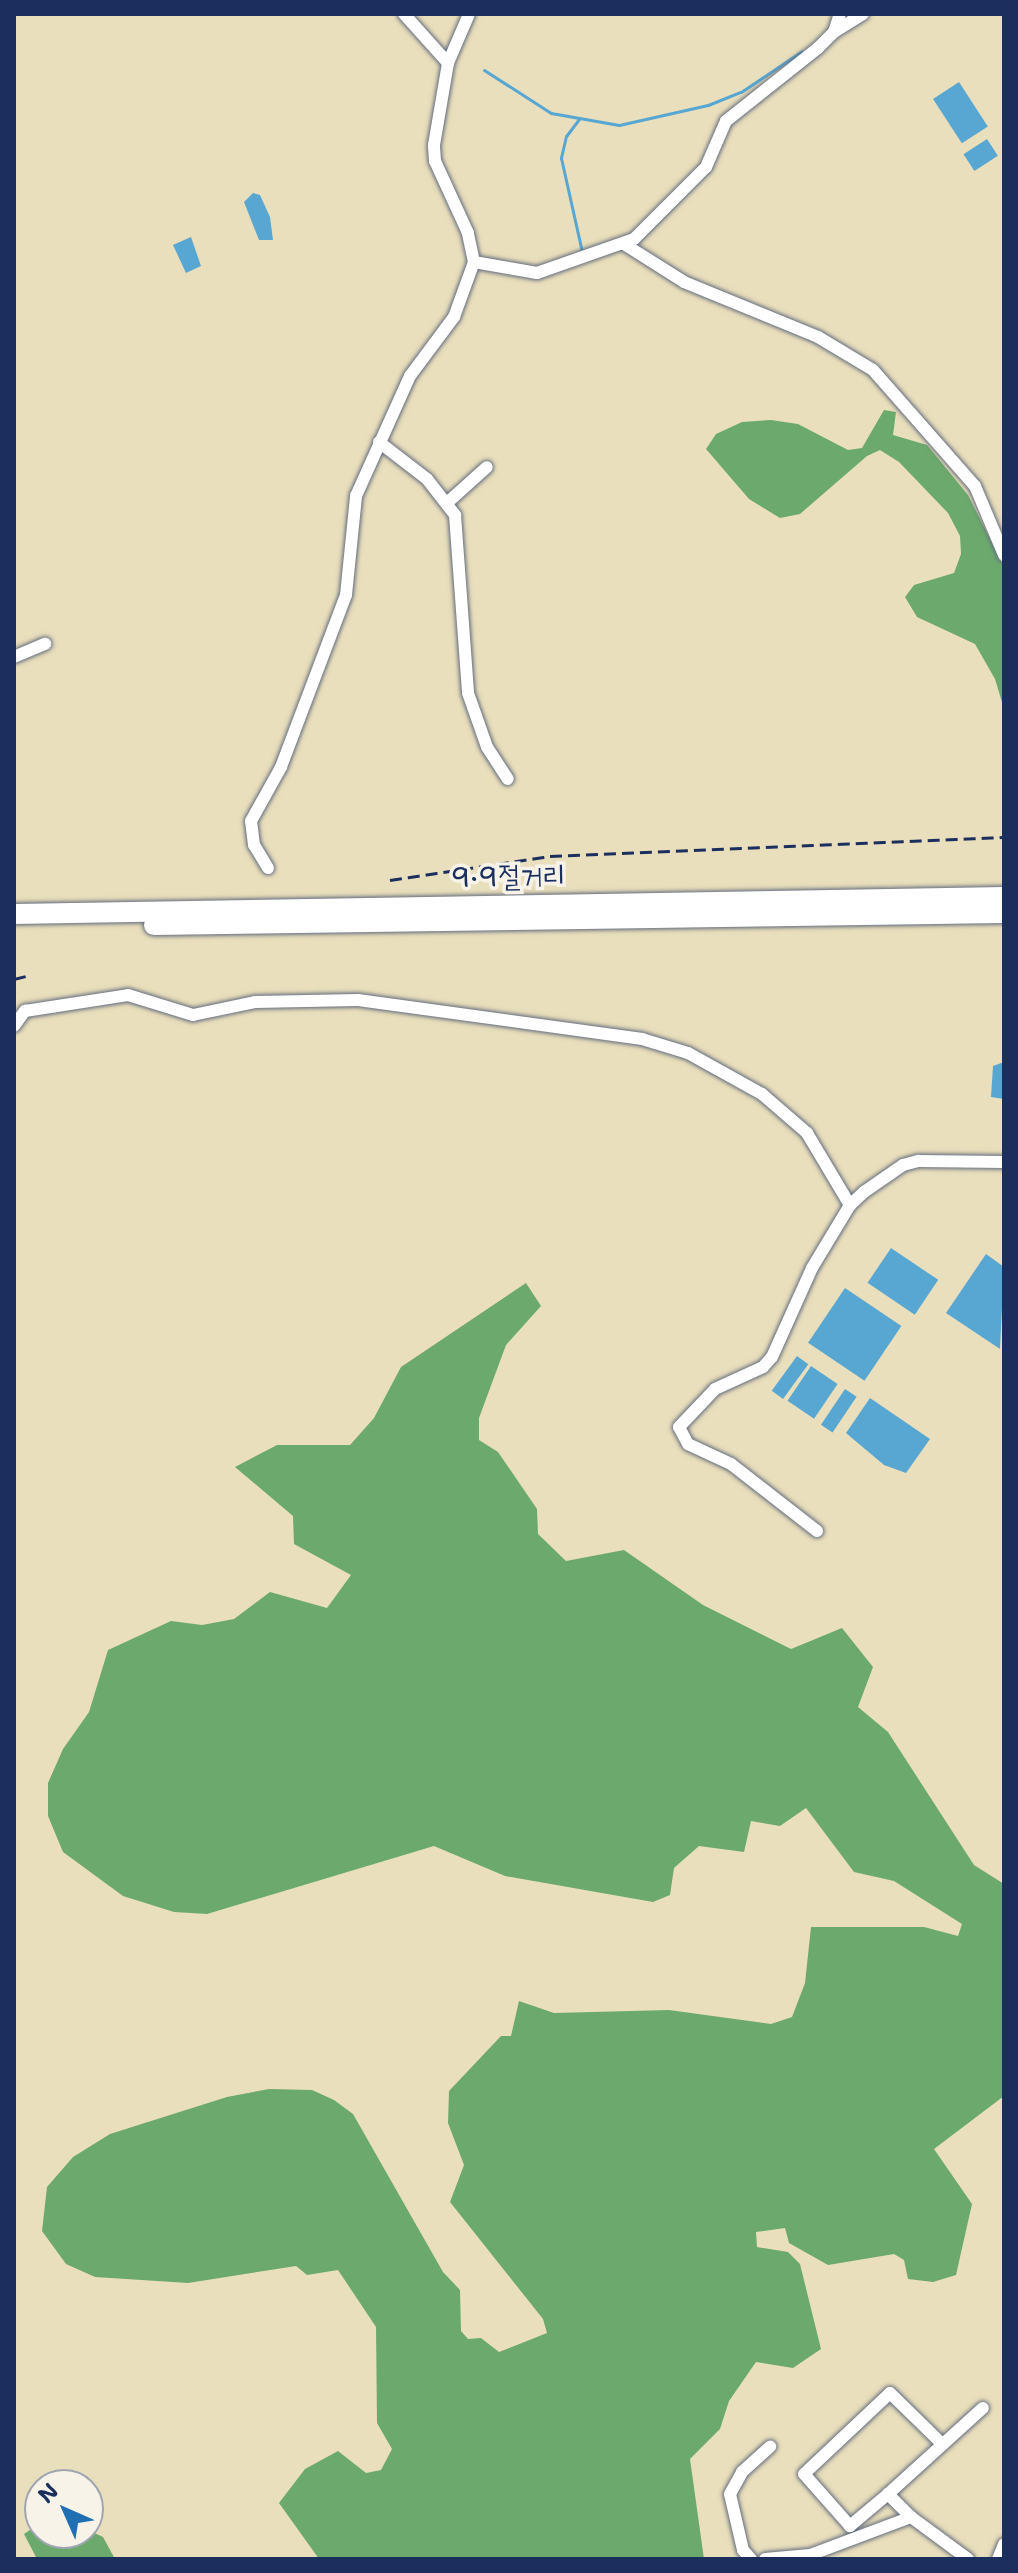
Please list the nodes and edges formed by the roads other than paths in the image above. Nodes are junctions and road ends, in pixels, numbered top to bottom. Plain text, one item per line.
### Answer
1 (404, 14) edge
2 (469, 14) edge
3 (840, 14) edge
4 (863, 14) edge
5 (834, 32) junction
6 (448, 63) junction
7 (624, 244) junction
8 (474, 262) junction
9 (379, 442) junction
10 (487, 467) dead end
11 (448, 502) junction
12 (1004, 555) edge
13 (45, 644) dead end
14 (14, 657) edge
15 (508, 779) dead end
16 (268, 868) dead end
17 (1004, 897) edge
18 (1004, 913) edge
19 (14, 914) edge
20 (14, 927) edge
21 (14, 1026) edge
22 (1004, 1162) edge
23 (850, 1205) junction
24 (817, 1531) dead end
25 (983, 2408) dead end
26 (942, 2444) junction
27 (770, 2447) dead end
28 (888, 2494) junction
29 (911, 2517) junction
30 (1004, 2544) edge
31 (751, 2559) edge
32 (765, 2559) edge
33 (968, 2559) edge
34 (998, 2559) edge

1 - 6 street
2 - 6 street
3 - 5 street
4 - 5 street
5 - 7 street
6 - 8 street
7 - 8 street
7 - 12 street
8 - 9 street
9 - 11 street
9 - 16 street
10 - 11 street
11 - 15 street
13 - 14 street
17 - 19 highway, 9·9절거리
18 - 20 highway, 9·9절거리
21 - 23 street
22 - 23 street
23 - 24 street
25 - 26 street
26 - 28 street
26 - 28 street
27 - 31 street
28 - 29 street
29 - 32 street
29 - 33 street
30 - 34 street

